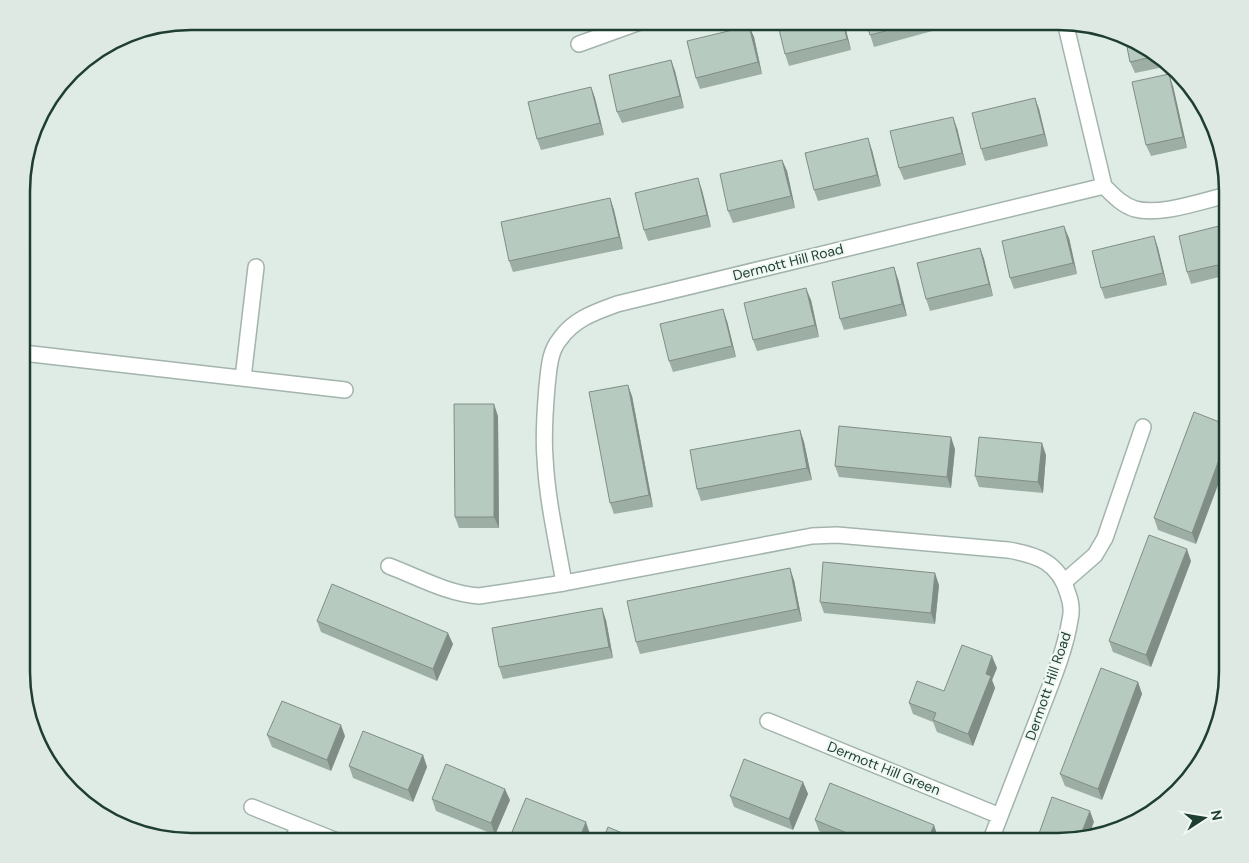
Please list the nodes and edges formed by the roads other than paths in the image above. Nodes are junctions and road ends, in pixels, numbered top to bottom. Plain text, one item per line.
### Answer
1 (618, 30) edge
2 (1067, 30) edge
3 (579, 44) dead end
4 (1104, 186) junction
5 (1219, 197) edge
6 (256, 267) dead end
7 (30, 354) edge
8 (243, 378) junction
9 (345, 390) dead end
10 (1143, 427) dead end
11 (389, 566) dead end
12 (1064, 582) junction
13 (564, 583) junction
14 (768, 721) dead end
15 (252, 807) dead end
16 (1000, 816) junction
17 (299, 826) junction
18 (296, 833) edge
19 (316, 833) edge
20 (993, 833) edge

1 - 3 street
2 - 4 street
4 - 5 street
4 - 13 street, Dermott Hill Road
6 - 8 street
7 - 8 street
8 - 9 street
10 - 12 street
11 - 13 street
12 - 13 street
12 - 16 street, Dermott Hill Road
14 - 16 street, Dermott Hill Green
15 - 17 street
16 - 20 street, Dermott Hill Road
17 - 18 street
17 - 19 street

